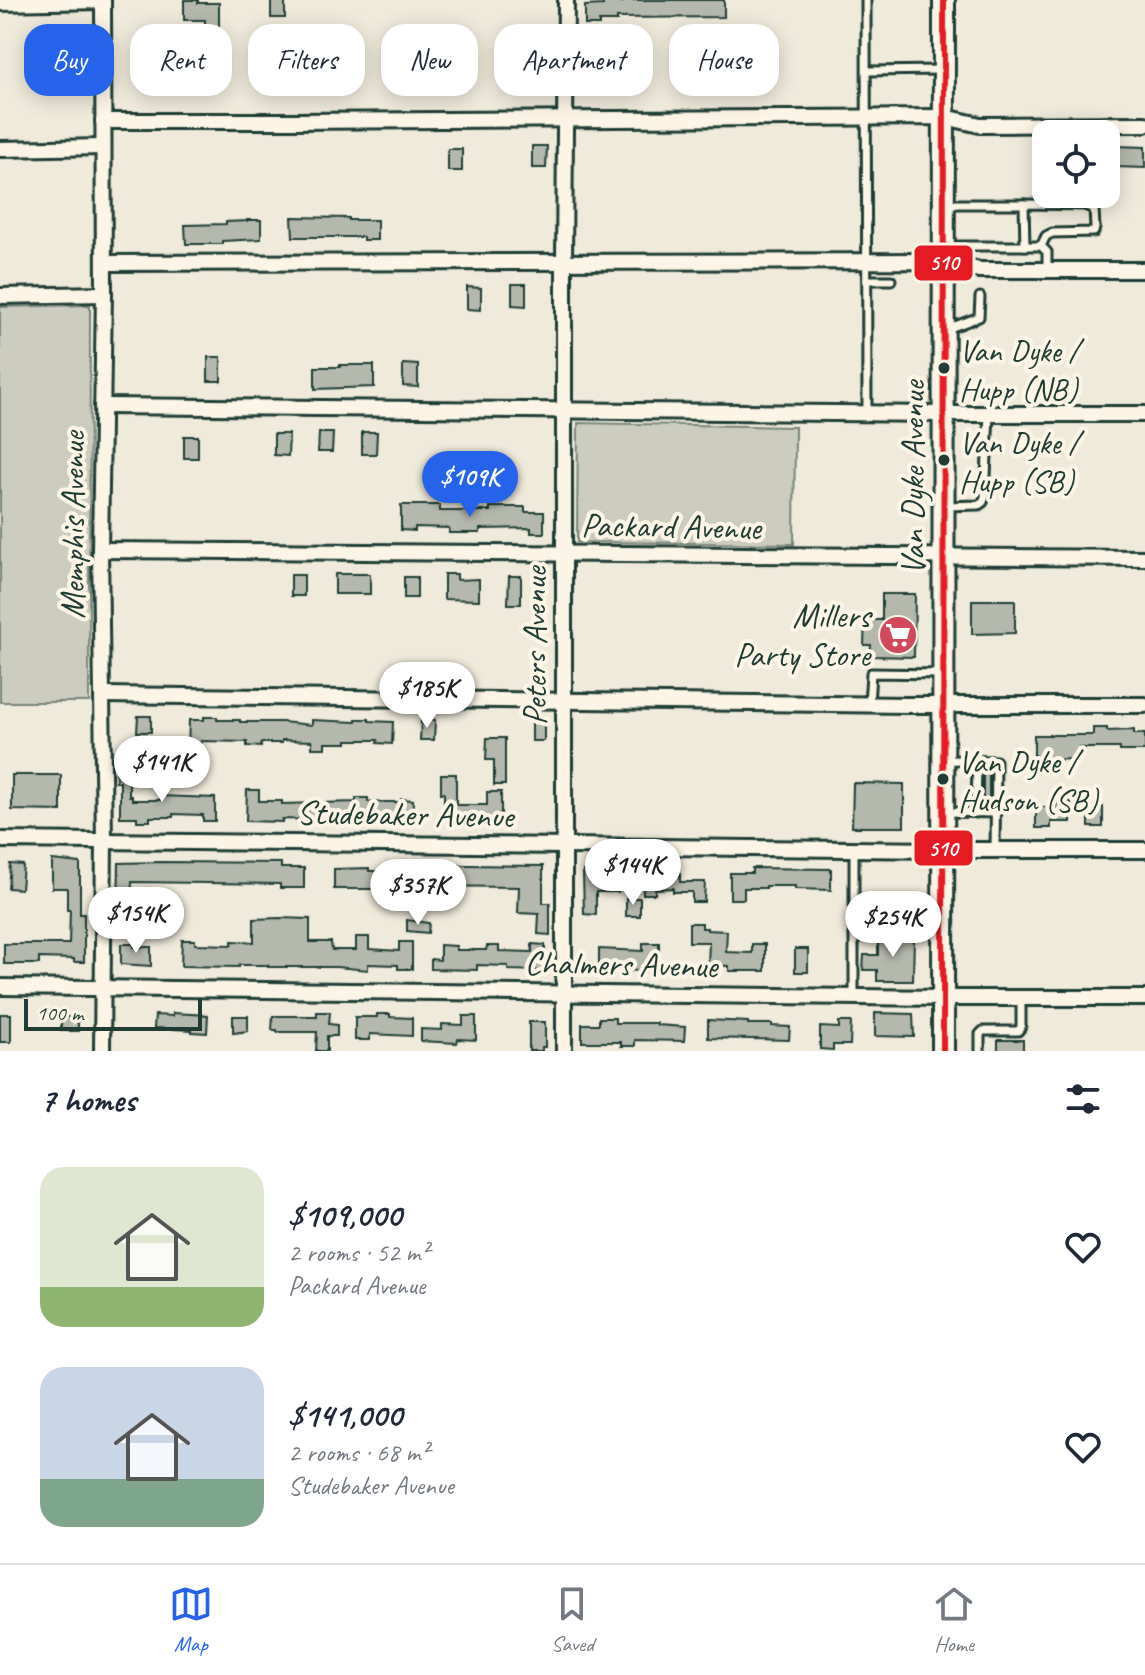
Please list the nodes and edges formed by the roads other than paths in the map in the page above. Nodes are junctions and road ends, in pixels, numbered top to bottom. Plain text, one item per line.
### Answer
1 (103, 0) edge
2 (566, 0) edge
3 (866, 0) edge
4 (944, 0) edge
5 (62, 1) edge
6 (0, 3) edge
7 (944, 70) junction
8 (867, 71) junction
9 (945, 117) junction
10 (867, 118) junction
11 (566, 119) junction
12 (103, 121) junction
13 (1145, 124) edge
14 (103, 147) junction
15 (0, 149) edge
16 (944, 204) junction
17 (1024, 204) junction
18 (1025, 246) junction
19 (1041, 246) junction
20 (944, 253) junction
21 (867, 261) junction
22 (564, 262) junction
23 (104, 263) junction
24 (1047, 270) junction
25 (1145, 270) edge
26 (867, 280) junction
27 (891, 280) dead end
28 (104, 294) junction
29 (0, 296) edge
30 (980, 297) dead end
31 (944, 330) junction
32 (102, 406) junction
33 (565, 411) junction
34 (867, 414) junction
35 (944, 414) junction
36 (989, 414) junction
37 (1145, 414) edge
38 (944, 506) junction
39 (100, 550) junction
40 (564, 555) junction
41 (944, 558) junction
42 (1145, 558) edge
43 (944, 674) junction
44 (103, 695) junction
45 (564, 700) junction
46 (869, 704) junction
47 (944, 705) junction
48 (1145, 705) edge
49 (944, 760) junction
50 (977, 760) junction
51 (944, 812) junction
52 (976, 813) junction
53 (996, 813) junction
54 (0, 840) edge
55 (104, 841) junction
56 (564, 845) junction
57 (854, 849) junction
58 (944, 850) junction
59 (995, 850) junction
60 (1145, 850) edge
61 (0, 987) edge
62 (103, 989) junction
63 (565, 994) junction
64 (854, 997) junction
65 (943, 998) junction
66 (1021, 998) junction
67 (1145, 998) edge
68 (102, 1051) edge
69 (564, 1051) edge
70 (943, 1051) edge
71 (980, 1051) edge

1 - 5 street
1 - 12 street, Memphis Avenue
2 - 11 street, Peters Avenue
3 - 8 lane
4 - 7 main road, Van Dyke Avenue
5 - 6 street
7 - 8 lane
7 - 9 main road, Van Dyke Avenue
8 - 10 lane
9 - 10 street
9 - 13 street
9 - 16 main road, Van Dyke Avenue
10 - 11 street
10 - 21 lane
11 - 12 street
11 - 22 street, Peters Avenue
12 - 14 street, Memphis Avenue
14 - 15 street
14 - 23 street, Memphis Avenue
16 - 17 lane
16 - 20 main road, Van Dyke Avenue
17 - 18 lane
17 - 19 lane
18 - 19 lane
18 - 20 lane
19 - 24 lane
20 - 21 street
20 - 24 street
20 - 31 main road, Van Dyke Avenue
21 - 22 street
21 - 26 lane
22 - 23 street
22 - 33 street, Peters Avenue
23 - 28 street, Memphis Avenue
24 - 25 street
26 - 27 lane
26 - 34 lane
28 - 29 street
28 - 32 street, Memphis Avenue
30 - 31 lane
31 - 35 main road, Van Dyke Avenue
32 - 33 street
32 - 39 street, Memphis Avenue
33 - 34 street
33 - 40 street, Peters Avenue
34 - 35 street
35 - 36 street
35 - 38 main road, Van Dyke Avenue
36 - 37 street
36 - 38 lane
38 - 41 main road, Van Dyke Avenue
39 - 40 street, Packard Avenue
39 - 44 street, Memphis Avenue
40 - 41 street, Packard Avenue
40 - 45 street, Peters Avenue
41 - 42 street, Packard Avenue
41 - 43 main road, Van Dyke Avenue
43 - 46 lane
43 - 47 main road, Van Dyke Avenue
44 - 45 street
44 - 55 street, Memphis Avenue
45 - 46 street
45 - 56 street, Peters Avenue
46 - 47 street
47 - 48 street
47 - 49 main road, Van Dyke Avenue
49 - 50 lane
49 - 51 main road, Van Dyke Avenue
50 - 52 lane
50 - 53 lane
51 - 52 lane
51 - 58 main road, Van Dyke Avenue
52 - 53 lane
53 - 59 lane
54 - 55 street, Studebaker Avenue
55 - 56 street, Studebaker Avenue
55 - 62 street, Memphis Avenue
56 - 57 street, Studebaker Avenue
56 - 63 street, Peters Avenue
57 - 58 street, Studebaker Avenue
57 - 64 lane
58 - 59 street, Studebaker Avenue
58 - 65 main road, Van Dyke Avenue
59 - 60 street, Studebaker Avenue
61 - 62 street, Chalmers Avenue
62 - 63 street, Chalmers Avenue
62 - 68 street, Memphis Avenue
63 - 64 street, Chalmers Avenue
63 - 69 street, Peters Avenue
64 - 65 street, Chalmers Avenue
65 - 66 street, Chalmers Avenue
65 - 70 main road, Van Dyke Avenue
66 - 67 street, Chalmers Avenue
66 - 71 lane

